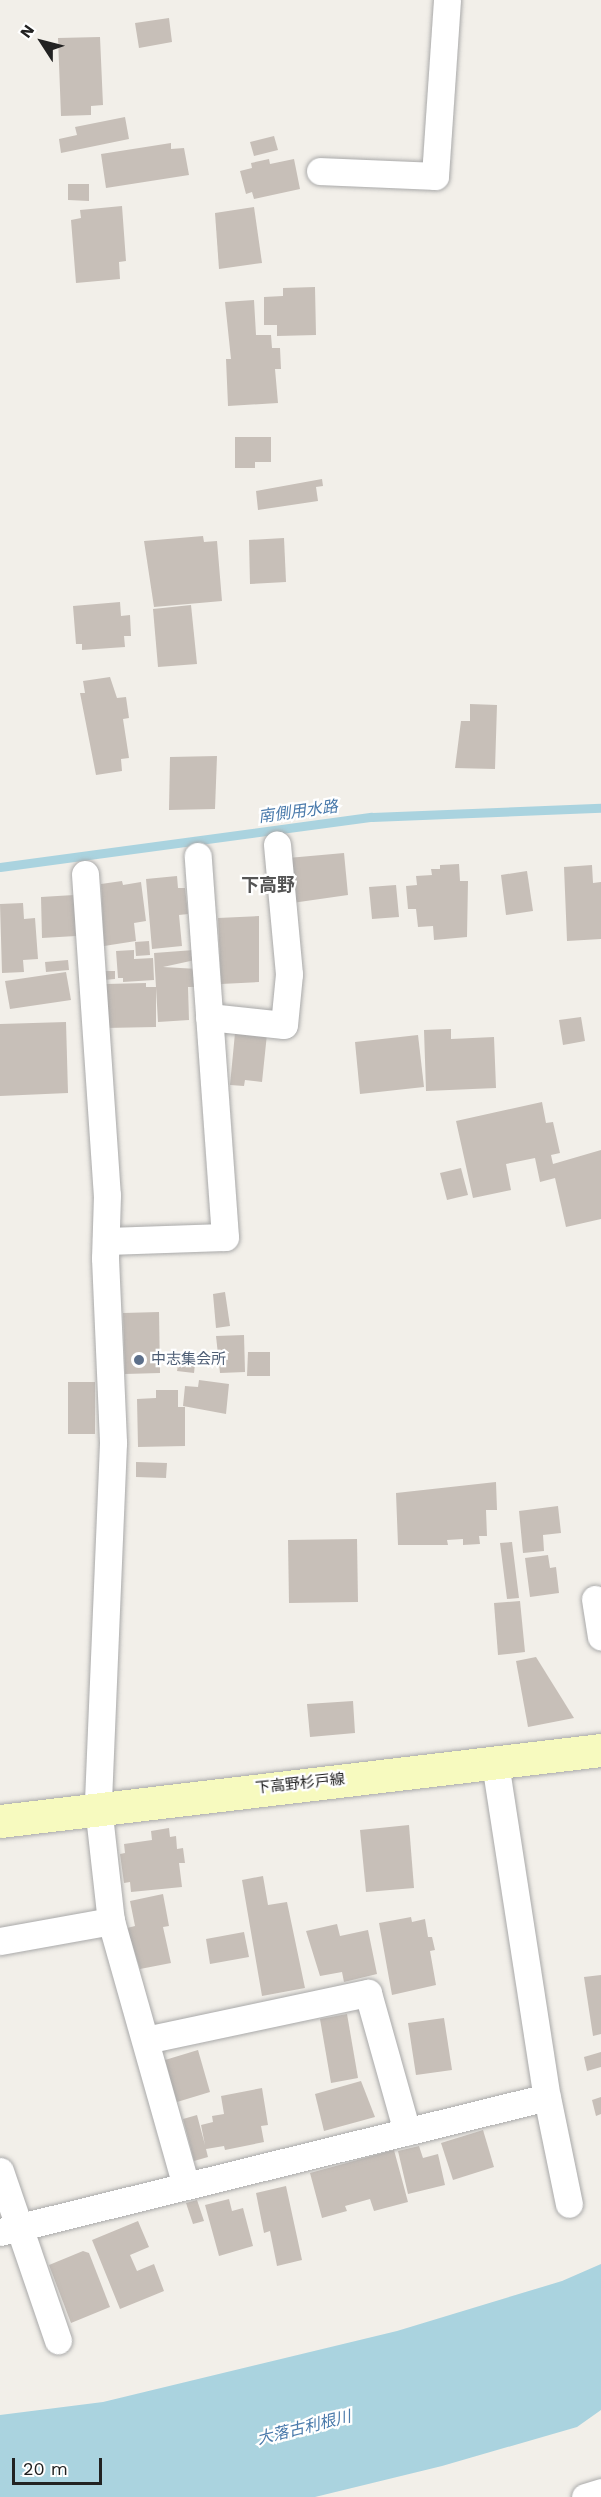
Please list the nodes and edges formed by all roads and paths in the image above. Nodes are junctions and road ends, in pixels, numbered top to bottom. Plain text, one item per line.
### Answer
1 (447, 0) edge
2 (320, 171) dead end
3 (277, 844) dead end
4 (198, 856) dead end
5 (85, 874) dead end
6 (209, 1017) junction
7 (106, 1240) junction
8 (595, 1599) dead end
9 (601, 1637) edge
10 (601, 1750) edge
11 (495, 1763) junction
12 (98, 1806) junction
13 (0, 1821) edge
14 (111, 1921) junction
15 (0, 1941) edge
16 (146, 2040) junction
17 (547, 2097) junction
18 (407, 2132) junction
19 (0, 2171) edge
20 (186, 2186) junction
21 (569, 2205) dead end
22 (9, 2231) edge
23 (58, 2340) dead end
24 (601, 2492) edge
25 (585, 2497) edge

1 - 2 street
3 - 6 street
4 - 6 street
5 - 7 street
6 - 7 street
7 - 12 street
8 - 9 street
10 - 11 main road, 下高野杉戸線
11 - 12 main road, 下高野杉戸線
11 - 17 street
12 - 13 main road, 下高野杉戸線
12 - 14 street
14 - 15 street
14 - 16 street
16 - 18 street
16 - 20 street
17 - 18 street
17 - 21 street
18 - 20 street
19 - 22 street
20 - 22 street
22 - 23 street
24 - 25 street

